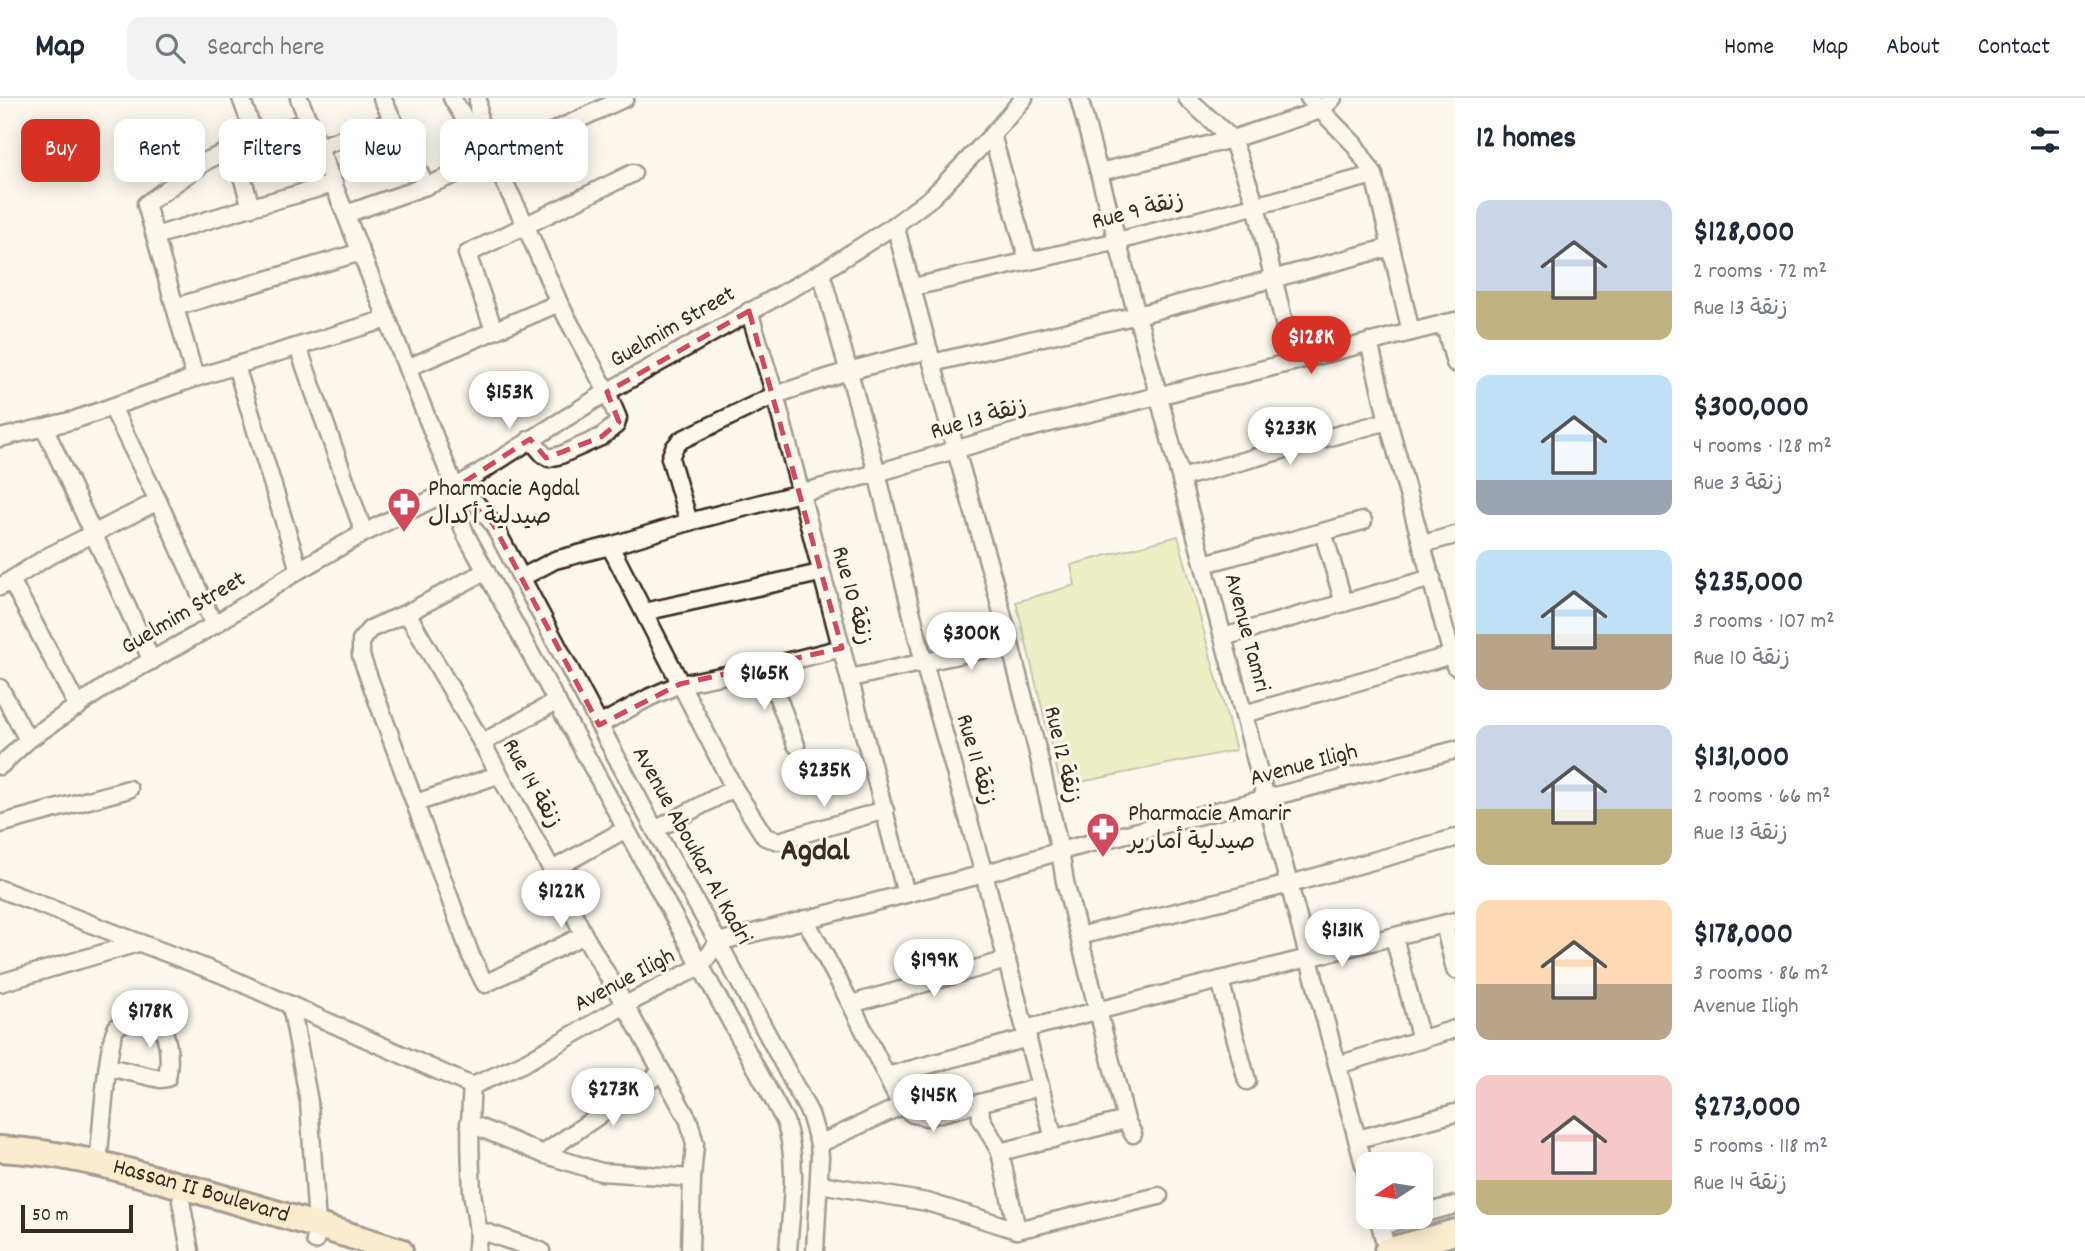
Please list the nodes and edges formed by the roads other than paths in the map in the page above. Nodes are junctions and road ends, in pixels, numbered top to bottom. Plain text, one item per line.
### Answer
1 (241, 98) edge
2 (299, 98) edge
3 (382, 98) edge
4 (452, 98) edge
5 (478, 98) edge
6 (625, 98) edge
7 (1024, 98) edge
8 (1079, 98) edge
9 (1187, 98) edge
10 (1308, 98) edge
11 (1327, 104) edge
12 (249, 119) edge
13 (308, 119) edge
14 (392, 119) edge
15 (465, 119) edge
16 (478, 119) edge
17 (580, 119) edge
18 (992, 135) junction
19 (1232, 139) junction
20 (219, 155) edge
21 (326, 164) edge
22 (1100, 172) junction
23 (632, 173) dead end
24 (1374, 175) junction
25 (440, 180) edge
26 (244, 182) edge
27 (424, 182) edge
28 (504, 182) edge
29 (334, 184) junction
30 (426, 186) junction
31 (1256, 205) junction
32 (251, 207) junction
33 (346, 214) junction
34 (525, 225) junction
35 (895, 225) junction
36 (155, 236) junction
37 (1118, 241) junction
38 (1391, 247) junction
39 (361, 251) junction
40 (1028, 260) junction
41 (821, 272) junction
42 (1274, 278) junction
43 (913, 288) junction
44 (559, 303) junction
45 (175, 307) junction
46 (749, 311) junction
47 (1138, 315) junction
48 (387, 319) junction
49 (1449, 322) edge
50 (494, 330) junction
51 (1411, 332) junction
52 (1369, 342) junction
53 (298, 347) junction
54 (930, 357) junction
55 (1293, 361) junction
56 (1455, 363) edge
57 (236, 366) junction
58 (407, 368) junction
59 (848, 371) junction
60 (195, 378) junction
61 (607, 392) junction
62 (775, 395) junction
63 (1159, 395) junction
64 (112, 407) junction
65 (1388, 421) junction
66 (45, 429) junction
67 (0, 438) edge
68 (530, 439) junction
69 (956, 451) junction
70 (877, 473) junction
71 (1181, 478) junction
72 (455, 488) junction
73 (800, 493) junction
74 (158, 501) junction
75 (1363, 521) dead end
76 (689, 522) junction
77 (1323, 531) junction
78 (364, 533) junction
79 (92, 534) junction
80 (1455, 535) edge
81 (1423, 544) junction
82 (610, 546) junction
83 (1204, 564) junction
84 (299, 570) junction
85 (486, 571) junction
86 (820, 573) junction
87 (521, 578) junction
88 (1432, 578) junction
89 (6, 583) edge
90 (1344, 603) junction
91 (644, 612) junction
92 (407, 613) junction
93 (214, 625) junction
94 (1223, 637) junction
95 (1010, 644) junction
96 (842, 648) junction
97 (152, 661) junction
98 (1453, 661) edge
99 (924, 663) junction
100 (766, 667) junction
101 (850, 678) junction
102 (680, 684) junction
103 (0, 688) edge
104 (556, 701) junction
105 (78, 707) junction
106 (1244, 713) junction
107 (599, 725) junction
108 (28, 740) junction
109 (482, 743) junction
110 (796, 745) dead end
111 (1455, 750) edge
112 (0, 766) edge
113 (498, 775) junction
114 (734, 788) junction
115 (129, 789) dead end
116 (1267, 799) junction
117 (416, 803) junction
118 (885, 810) junction
119 (0, 824) edge
120 (626, 828) junction
121 (655, 830) junction
122 (1455, 838) edge
123 (1060, 851) junction
124 (552, 870) junction
125 (984, 874) junction
126 (1290, 884) junction
127 (0, 889) edge
128 (906, 894) junction
129 (805, 919) junction
130 (1450, 923) edge
131 (584, 935) junction
132 (1079, 936) junction
133 (1394, 937) junction
134 (718, 942) junction
135 (138, 943) junction
136 (1310, 959) junction
137 (1007, 960) junction
138 (701, 966) junction
139 (1455, 970) edge
140 (1220, 980) junction
141 (0, 983) edge
142 (851, 1003) junction
143 (290, 1005) junction
144 (625, 1005) junction
145 (1099, 1012) junction
146 (1455, 1029) edge
147 (1026, 1034) junction
148 (1421, 1040) junction
149 (1338, 1065) junction
150 (108, 1067) junction
151 (662, 1072) junction
152 (887, 1076) junction
153 (1247, 1081) dead end
154 (471, 1086) junction
155 (1040, 1087) junction
156 (980, 1103) junction
157 (901, 1106) junction
158 (1455, 1113) edge
159 (469, 1122) junction
160 (1054, 1139) junction
161 (1357, 1139) junction
162 (819, 1144) junction
163 (0, 1149) edge
164 (1000, 1152) junction
165 (1360, 1152) edge
166 (543, 1154) junction
167 (98, 1162) junction
168 (0, 1164) edge
169 (692, 1178) junction
170 (820, 1184) junction
171 (1159, 1196) dead end
172 (181, 1200) junction
173 (1455, 1205) edge
174 (1433, 1211) edge
175 (1381, 1229) edge
176 (479, 1230) junction
177 (1017, 1230) junction
178 (1455, 1232) edge
179 (316, 1233) junction
180 (190, 1251) edge
181 (352, 1251) edge
182 (400, 1251) edge
183 (476, 1251) edge
184 (541, 1251) edge
185 (690, 1251) edge
186 (788, 1251) edge
187 (815, 1251) edge
188 (1387, 1251) edge

1 - 12 street
2 - 13 street, Avenue Aboukar Al Kadri
3 - 14 street
4 - 15 street
5 - 16 street
6 - 17 street
7 - 18 street, Guelmim Street
8 - 22 street, Avenue Tamri
9 - 19 street
10 - 11 street
11 - 19 street
11 - 24 street
18 - 35 street, Guelmim Street
18 - 40 street
19 - 22 street
19 - 31 street
20 - 36 street
21 - 29 street, Avenue Aboukar Al Kadri
22 - 37 street, Avenue Tamri
23 - 34 street
24 - 31 street, Rue 9 زنقة
24 - 38 street
25 - 30 street
26 - 32 street
27 - 30 street
28 - 34 street
29 - 32 street
29 - 33 street, Avenue Aboukar Al Kadri
30 - 33 street
31 - 37 street, Rue 9 زنقة
31 - 42 street
32 - 36 street
33 - 39 street, Avenue Aboukar Al Kadri
34 - 44 street
34 - 50 street
35 - 41 street, Guelmim Street
35 - 43 street, Rue 12 زنقة
36 - 45 street
37 - 40 street, Rue 9 زنقة
37 - 47 street, Avenue Tamri
38 - 42 street
38 - 51 street
39 - 45 street
39 - 48 street, Avenue Aboukar Al Kadri
40 - 43 street, Rue 9 زنقة
41 - 46 street, Guelmim Street
41 - 59 street, Rue 11 زنقة
42 - 47 street
42 - 55 street
43 - 54 street, Rue 12 زنقة
44 - 50 street
44 - 61 street
45 - 60 street
46 - 61 street, Guelmim Street
46 - 62 street, Rue 10 زنقة
47 - 54 street
47 - 63 street, Avenue Tamri
48 - 53 street
48 - 58 street, Avenue Aboukar Al Kadri
49 - 51 street, Rue 13 زنقة
49 - 56 street
50 - 58 street
51 - 52 street, Rue 13 زنقة
52 - 55 street, Rue 13 زنقة
52 - 65 street
53 - 57 street
53 - 78 street
54 - 59 street
54 - 69 street, Rue 12 زنقة
55 - 63 street, Rue 13 زنقة
57 - 60 street
57 - 84 street
58 - 72 street, Avenue Aboukar Al Kadri
59 - 62 street
59 - 70 street, Rue 11 زنقة
60 - 64 street
61 - 68 street, Guelmim Street
61 - 68 street
62 - 73 street, Rue 10 زنقة
62 - 76 street
63 - 69 street, Rue 13 زنقة
63 - 71 street, Avenue Tamri
64 - 66 street
64 - 74 street
65 - 71 street
65 - 81 street
66 - 67 street
66 - 79 street
68 - 72 street, Guelmim Street
69 - 70 street, Rue 13 زنقة
69 - 95 street, Rue 12 زنقة
70 - 73 street, Rue 13 زنقة
70 - 99 street, Rue 11 زنقة
71 - 83 street, Avenue Tamri
72 - 78 street, Guelmim Street
72 - 85 street, Avenue Aboukar Al Kadri
72 - 87 street, Avenue Aboukar Al Kadri
73 - 76 street, Rue 13 زنقة
73 - 86 street, Rue 10 زنقة
74 - 79 street
74 - 93 street
75 - 77 street
76 - 82 street, Rue 13 زنقة
77 - 83 street
77 - 90 street
78 - 84 street, Guelmim Street
79 - 89 street
79 - 97 street
80 - 81 street
81 - 88 street
82 - 87 street, Rue 13 زنقة
82 - 91 street
83 - 94 street, Avenue Tamri
84 - 93 street, Guelmim Street
85 - 92 street
85 - 104 street, Avenue Aboukar Al Kadri
86 - 91 street
86 - 96 street, Rue 10 زنقة
87 - 107 street, Avenue Aboukar Al Kadri
88 - 90 street
88 - 98 street
89 - 105 street
90 - 94 street
91 - 102 street
92 - 109 street, Rue 14 زنقة
92 - 117 street
93 - 97 street, Guelmim Street
94 - 106 street, Avenue Tamri
95 - 99 street
95 - 123 street, Rue 12 زنقة
96 - 100 street
96 - 101 street, Rue 10 زنقة
97 - 105 street, Guelmim Street
98 - 106 street
99 - 101 street
99 - 125 street, Rue 11 زنقة
100 - 102 street
100 - 110 street
101 - 118 street, Rue 10 زنقة
102 - 107 street
102 - 114 street
103 - 108 street
104 - 109 street
104 - 120 street, Avenue Aboukar Al Kadri
105 - 108 street, Guelmim Street
106 - 116 street, Avenue Tamri
107 - 121 street, Avenue Aboukar Al Kadri
108 - 112 street, Guelmim Street
109 - 113 street, Rue 14 زنقة
111 - 116 street, Avenue Iligh
113 - 117 street
113 - 124 street, Rue 14 زنقة
114 - 118 street
114 - 121 street
115 - 119 street
116 - 123 street, Avenue Iligh
116 - 126 street, Avenue Tamri
117 - 131 street
118 - 128 street, Rue 10 زنقة
120 - 124 street
120 - 138 street, Avenue Aboukar Al Kadri
121 - 134 street, Avenue Aboukar Al Kadri
122 - 126 street
123 - 125 street, Avenue Iligh
123 - 132 street, Rue 12 زنقة
124 - 131 street, Rue 14 زنقة
125 - 128 street, Avenue Iligh
125 - 137 street, Rue 11 زنقة
126 - 132 street
126 - 136 street, Avenue Tamri
127 - 135 street
128 - 129 street, Avenue Iligh
129 - 134 street, Avenue Iligh
129 - 142 street
130 - 133 street
130 - 139 street
131 - 144 street, Rue 14 زنقة
132 - 145 street, Rue 12 زنقة
133 - 136 street
133 - 148 street
134 - 138 street, Avenue Iligh
134 - 162 street, Avenue Aboukar Al Kadri
135 - 141 street
135 - 143 street
136 - 140 street
136 - 149 street, Avenue Tamri
137 - 142 street
137 - 147 street, Rue 11 زنقة
138 - 144 street, Avenue Iligh
138 - 186 street, Avenue Aboukar Al Kadri
140 - 145 street
140 - 153 street
142 - 152 street
143 - 154 street
143 - 179 street
144 - 151 street, Rue 14 زنقة
144 - 154 street, Avenue Iligh
145 - 147 street
145 - 160 street, Rue 12 زنقة
146 - 148 street
147 - 152 street
147 - 155 street, Rue 11 زنقة
148 - 149 street
149 - 161 street, Avenue Tamri
150 - 150 street
150 - 167 street
151 - 166 street
151 - 169 street, Rue 14 زنقة
152 - 157 street
154 - 159 street
155 - 156 street
155 - 160 street, Rue 11 زنقة
156 - 157 street
156 - 164 street
157 - 162 street
158 - 161 street
159 - 166 street
159 - 176 street
160 - 164 street
161 - 165 street, Avenue Tamri
162 - 170 street, Avenue Aboukar Al Kadri
163 - 167 main road, Hassan II Boulevard
164 - 177 street
166 - 169 street
167 - 179 main road, Hassan II Boulevard
168 - 172 main road, Hassan II Boulevard
169 - 185 street, Rue 14 زنقة
170 - 177 street
170 - 187 street, Avenue Aboukar Al Kadri
171 - 177 street
172 - 179 main road, Hassan II Boulevard
172 - 180 street
173 - 174 street
175 - 188 street
176 - 183 street
176 - 184 street
178 - 188 main road
179 - 181 main road, Hassan II Boulevard
179 - 182 main road, Hassan II Boulevard

